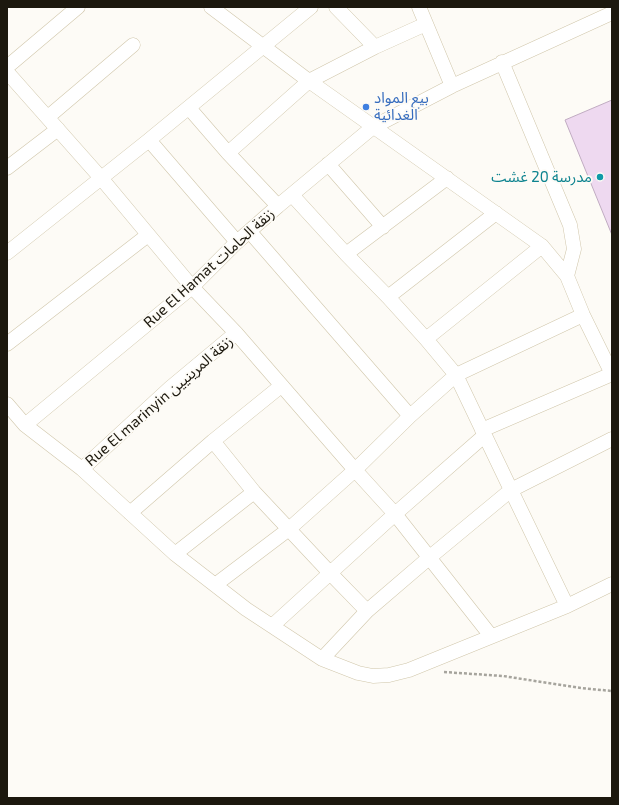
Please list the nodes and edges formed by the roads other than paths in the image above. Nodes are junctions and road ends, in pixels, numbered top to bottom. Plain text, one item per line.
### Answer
1 (78, 7) edge
2 (211, 7) edge
3 (311, 7) edge
4 (336, 7) edge
5 (419, 7) edge
6 (612, 13) edge
7 (426, 24) junction
8 (133, 45) dead end
9 (263, 47) junction
10 (375, 47) junction
11 (502, 62) junction
12 (7, 67) edge
13 (7, 72) edge
14 (308, 81) junction
15 (452, 86) junction
16 (189, 108) junction
17 (48, 118) junction
18 (373, 127) junction
19 (58, 129) junction
20 (149, 140) junction
21 (228, 153) junction
22 (328, 164) junction
23 (7, 168) edge
24 (101, 178) junction
25 (447, 178) junction
26 (292, 194) junction
27 (278, 206) junction
28 (496, 213) junction
29 (383, 227) junction
30 (250, 232) junction
31 (148, 235) junction
32 (237, 242) junction
33 (542, 246) junction
34 (7, 253) edge
35 (346, 254) junction
36 (567, 276) junction
37 (192, 287) junction
38 (388, 297) junction
39 (583, 315) junction
40 (236, 333) junction
41 (426, 339) junction
42 (7, 344) edge
43 (612, 374) edge
44 (456, 375) junction
45 (281, 386) junction
46 (7, 404) edge
47 (410, 416) junction
48 (25, 425) junction
49 (483, 433) junction
50 (612, 439) edge
51 (213, 441) junction
52 (82, 469) junction
53 (355, 470) junction
54 (511, 490) junction
55 (254, 492) junction
56 (130, 513) junction
57 (395, 514) junction
58 (289, 529) junction
59 (175, 554) junction
60 (430, 557) junction
61 (330, 573) junction
62 (612, 584) edge
63 (215, 586) junction
64 (567, 606) junction
65 (368, 611) junction
66 (272, 626) junction
67 (492, 636) junction
68 (322, 659) junction

1 - 12 street
2 - 9 street
3 - 9 street
4 - 10 street
5 - 7 street
6 - 11 street, Rue El Hamat زنقة الحامات
7 - 10 street
7 - 15 street
8 - 17 street
9 - 14 street
9 - 16 street
10 - 14 street
11 - 15 street, Rue El Hamat زنقة الحامات
11 - 36 street
13 - 17 street
14 - 18 street
14 - 21 street
15 - 18 street, Rue El Hamat زنقة الحامات
16 - 20 street
16 - 21 street
17 - 19 street
18 - 22 street, Rue El Hamat زنقة الحامات
18 - 25 street
19 - 23 street
19 - 24 street
20 - 24 street
20 - 32 street
21 - 27 street
22 - 26 street, Rue El Hamat زنقة الحامات
22 - 29 street
24 - 31 street
24 - 34 street
25 - 28 street
25 - 29 street
26 - 27 street, Rue El Hamat زنقة الحامات
26 - 35 street
27 - 30 street, Rue El Hamat زنقة الحامات
28 - 33 street
28 - 38 street
29 - 35 street
30 - 32 street, Rue El Hamat زنقة الحامات
30 - 47 street
31 - 37 street
31 - 42 street
32 - 37 street, Rue El Hamat زنقة الحامات
33 - 36 street
33 - 41 street
35 - 38 street
36 - 39 street
37 - 40 street
37 - 48 street, Rue El Hamat زنقة الحامات
38 - 41 street
39 - 43 street
39 - 44 street
40 - 45 street
40 - 52 street, Rue El marinyin زنقة المرينيين
41 - 44 street
43 - 49 street
44 - 47 street
44 - 49 street
45 - 51 street
45 - 53 street
46 - 48 street
47 - 53 street
48 - 52 street
49 - 54 street
49 - 57 street
50 - 54 street
51 - 55 street
51 - 56 street
52 - 56 street
53 - 57 street
53 - 58 street
54 - 60 street
54 - 64 street
55 - 58 street
55 - 59 street
56 - 59 street
57 - 60 street
57 - 61 street
58 - 61 street
58 - 63 street
59 - 63 street
60 - 65 street
60 - 67 street
61 - 65 street
61 - 66 street
62 - 64 street
63 - 66 street
64 - 67 street
65 - 68 street
66 - 68 street
67 - 68 street

